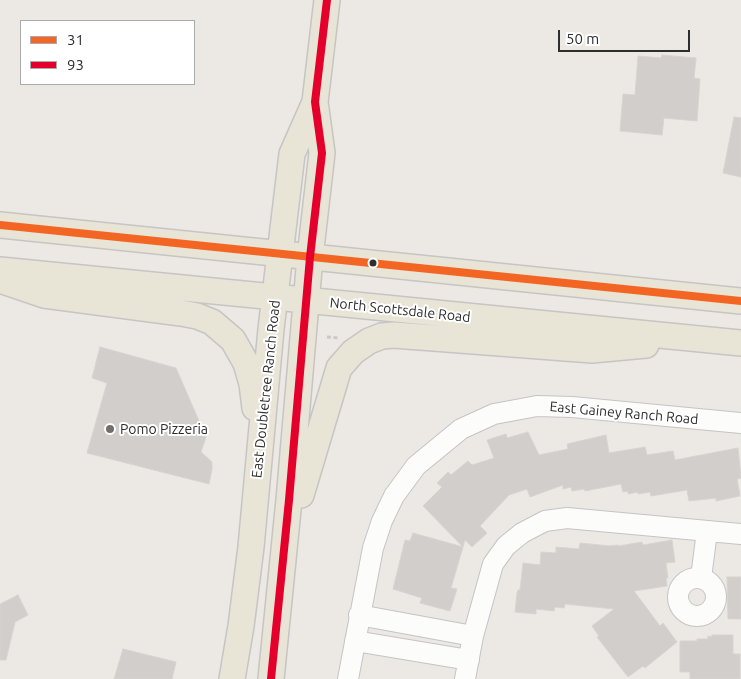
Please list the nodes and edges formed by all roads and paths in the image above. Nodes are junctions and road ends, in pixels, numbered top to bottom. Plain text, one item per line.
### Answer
1 (327, 0) edge
2 (315, 102) junction
3 (0, 225) edge
4 (280, 255) junction
5 (310, 257) junction
6 (0, 270) edge
7 (0, 280) edge
8 (275, 297) junction
9 (306, 300) junction
10 (741, 301) edge
11 (710, 340) junction
12 (741, 343) edge
13 (741, 423) edge
14 (259, 454) junction
15 (707, 531) junction
16 (741, 534) edge
17 (701, 578) dead end
18 (281, 583) junction
19 (359, 615) junction
20 (473, 636) junction
21 (355, 642) junction
22 (467, 669) edge
23 (232, 679) edge
24 (270, 679) edge
25 (348, 679) edge

1 - 2 main road, East Doubletree Ranch Road
2 - 4 main road, East Doubletree Ranch Road
2 - 5 main road, East Doubletree Ranch Road
3 - 4 main road
4 - 5 main road
4 - 8 main road, East Doubletree Ranch Road
5 - 9 main road, East Doubletree Ranch Road
5 - 10 main road
6 - 8 main road, North Scottsdale Road
7 - 14 main road
8 - 9 main road, North Scottsdale Road
8 - 14 main road, East Doubletree Ranch Road
9 - 11 main road, North Scottsdale Road
9 - 18 main road, East Doubletree Ranch Road
11 - 12 main road, North Scottsdale Road
11 - 18 main road
13 - 19 street, East Gainey Ranch Road
14 - 23 main road, East Doubletree Ranch Road
15 - 16 street
15 - 17 street
15 - 20 street
18 - 24 main road, East Doubletree Ranch Road
19 - 20 street
19 - 21 street, East Gainey Ranch Road
20 - 22 street
21 - 22 street
21 - 25 street, East Gainey Ranch Road

